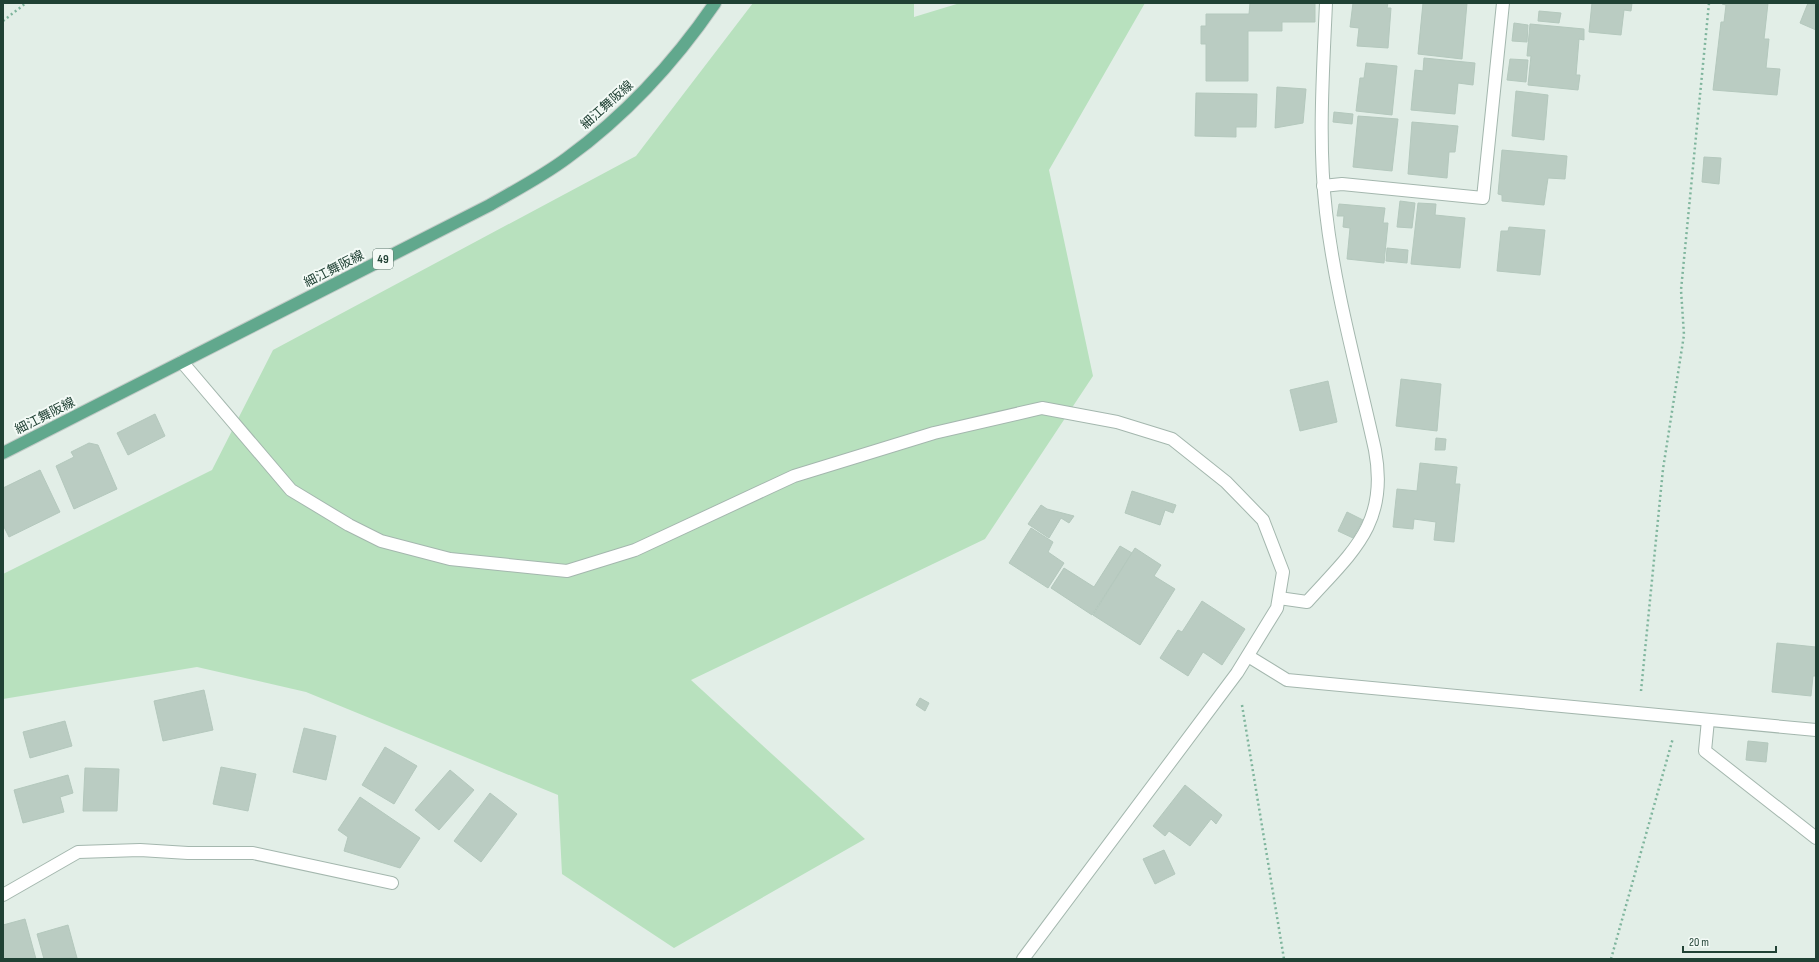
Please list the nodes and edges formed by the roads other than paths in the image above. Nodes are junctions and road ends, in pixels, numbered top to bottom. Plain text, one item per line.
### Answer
1 (715, 3) edge
2 (1326, 3) edge
3 (1502, 3) edge
4 (1323, 186) junction
5 (182, 362) junction
6 (3, 453) edge
7 (1279, 598) junction
8 (1248, 656) junction
9 (1708, 720) junction
10 (1816, 730) edge
11 (1816, 838) edge
12 (392, 882) dead end
13 (3, 895) edge
14 (1023, 959) edge

1 - 5 main road, 細江舞阪線 / 49
2 - 4 street
3 - 4 street
4 - 7 street
5 - 6 main road, 細江舞阪線 / 49
5 - 7 street
7 - 8 street
8 - 9 street
8 - 14 street
9 - 10 street
9 - 11 street
12 - 13 street

